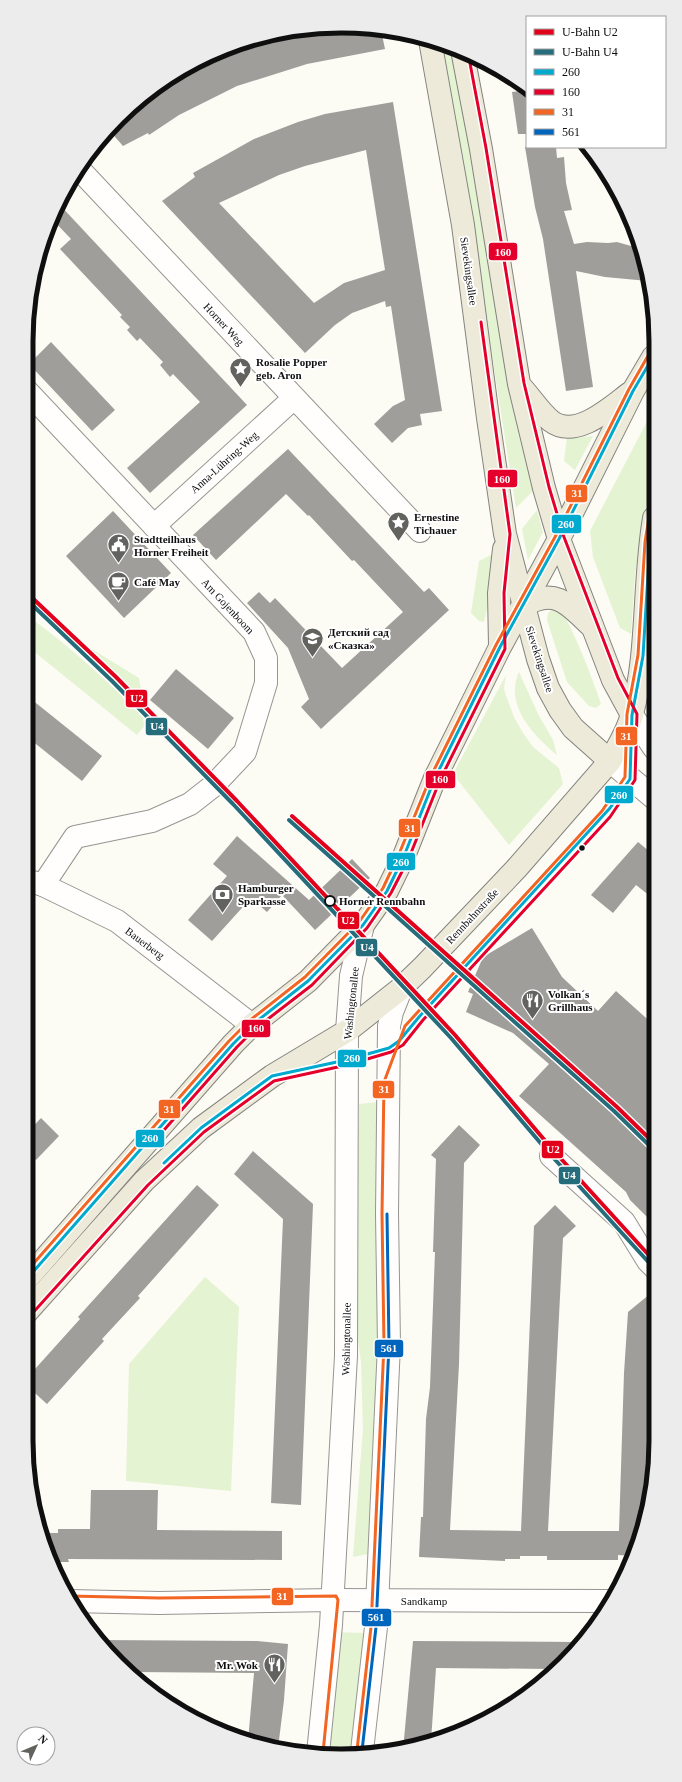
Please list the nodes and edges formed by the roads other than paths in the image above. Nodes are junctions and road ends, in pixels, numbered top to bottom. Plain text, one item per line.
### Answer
1 (431, 46) edge
2 (464, 58) edge
3 (83, 173) edge
4 (649, 363) edge
5 (519, 384) junction
6 (633, 391) junction
7 (33, 397) edge
8 (294, 398) junction
9 (154, 526) junction
10 (420, 531) dead end
11 (505, 534) junction
12 (559, 539) junction
13 (649, 558) edge
14 (524, 606) junction
15 (593, 628) junction
16 (500, 647) junction
17 (632, 715) junction
18 (649, 740) edge
19 (610, 761) junction
20 (649, 794) edge
21 (34, 883) edge
22 (363, 925) junction
23 (401, 988) junction
24 (252, 1025) junction
25 (347, 1031) junction
26 (551, 1156) dead end
27 (649, 1262) edge
28 (33, 1272) edge
29 (33, 1306) edge
30 (333, 1600) junction
31 (78, 1601) edge
32 (376, 1601) junction
33 (604, 1601) edge
34 (319, 1748) edge
35 (362, 1748) edge

1 - 11 main road, Sievekingsallee
2 - 5 main road
3 - 8 street, Horner Weg
4 - 6 main road
5 - 6 main road
5 - 12 main road
6 - 12 main road
7 - 9 street, Am Gojenboom
8 - 9 street, Anna-Lühring-Weg
8 - 10 street, Horner Weg
9 - 21 street, Am Gojenboom
11 - 14 main road, Sievekingsallee
11 - 16 main road
12 - 14 main road
12 - 15 main road
13 - 17 main road, Rennbahnstraße
14 - 15 main road
14 - 16 main road
14 - 19 main road, Sievekingsallee
15 - 17 main road
16 - 22 main road
17 - 18 street
17 - 19 main road, Rennbahnstraße
19 - 20 street
19 - 23 main road, Rennbahnstraße
21 - 24 street, Bauerberg
22 - 24 main road
22 - 25 street, Washingtonallee
23 - 25 main road, Rennbahnstraße
23 - 32 street
24 - 28 main road
25 - 29 main road, Rennbahnstraße
25 - 30 street, Washingtonallee
26 - 27 street
30 - 31 street, Sandkamp
30 - 32 street, Sandkamp
30 - 34 street, Washingtonallee
32 - 33 street, Sandkamp
32 - 35 street

